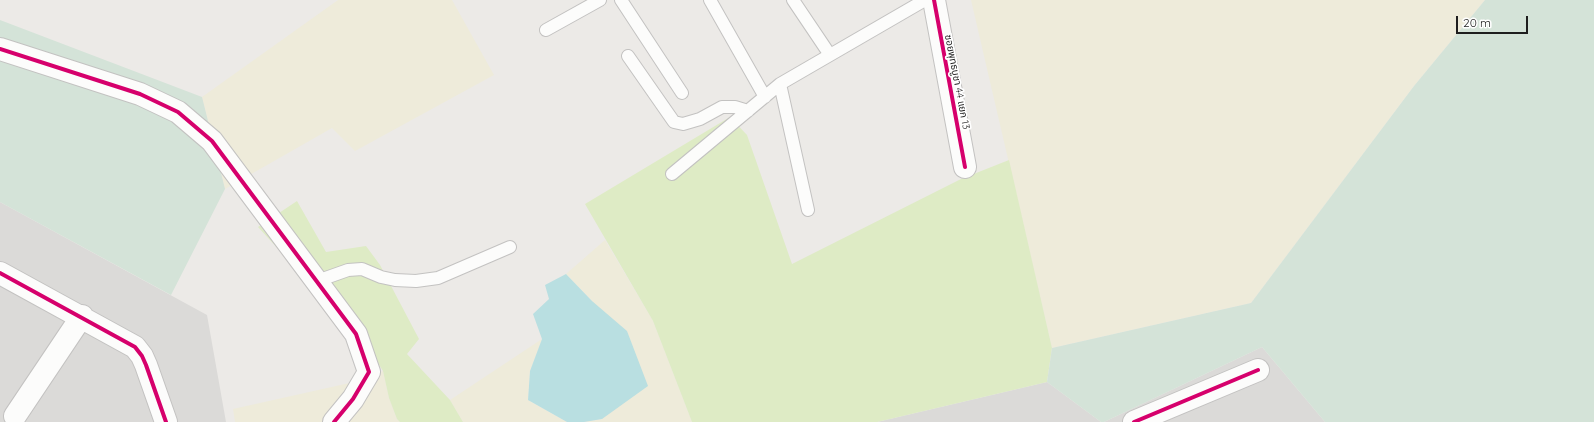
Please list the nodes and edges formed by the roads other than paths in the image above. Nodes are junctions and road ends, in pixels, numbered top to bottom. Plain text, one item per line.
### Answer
1 (600, 0) edge
2 (621, 0) edge
3 (710, 0) edge
4 (792, 0) edge
5 (925, 0) edge
6 (934, 0) edge
7 (546, 30) dead end
8 (0, 49) edge
9 (830, 55) junction
10 (628, 56) dead end
11 (780, 84) junction
12 (682, 93) dead end
13 (765, 97) junction
14 (748, 111) junction
15 (965, 166) dead end
16 (672, 174) dead end
17 (808, 210) dead end
18 (510, 247) dead end
19 (0, 273) edge
20 (317, 281) junction
21 (82, 316) junction
22 (1258, 370) dead end
23 (12, 416) edge
24 (166, 422) edge
25 (334, 422) edge
26 (1134, 422) edge

1 - 7 lane
2 - 12 lane
3 - 13 lane
4 - 9 lane
5 - 9 lane
6 - 15 street, ซอยพุทธบูชา 44 แยก 13
8 - 20 street
9 - 11 lane
10 - 14 lane
11 - 13 lane
11 - 17 lane
13 - 14 lane
14 - 16 lane
18 - 20 lane
19 - 21 street
20 - 25 street
21 - 23 street
21 - 24 street
22 - 26 street

